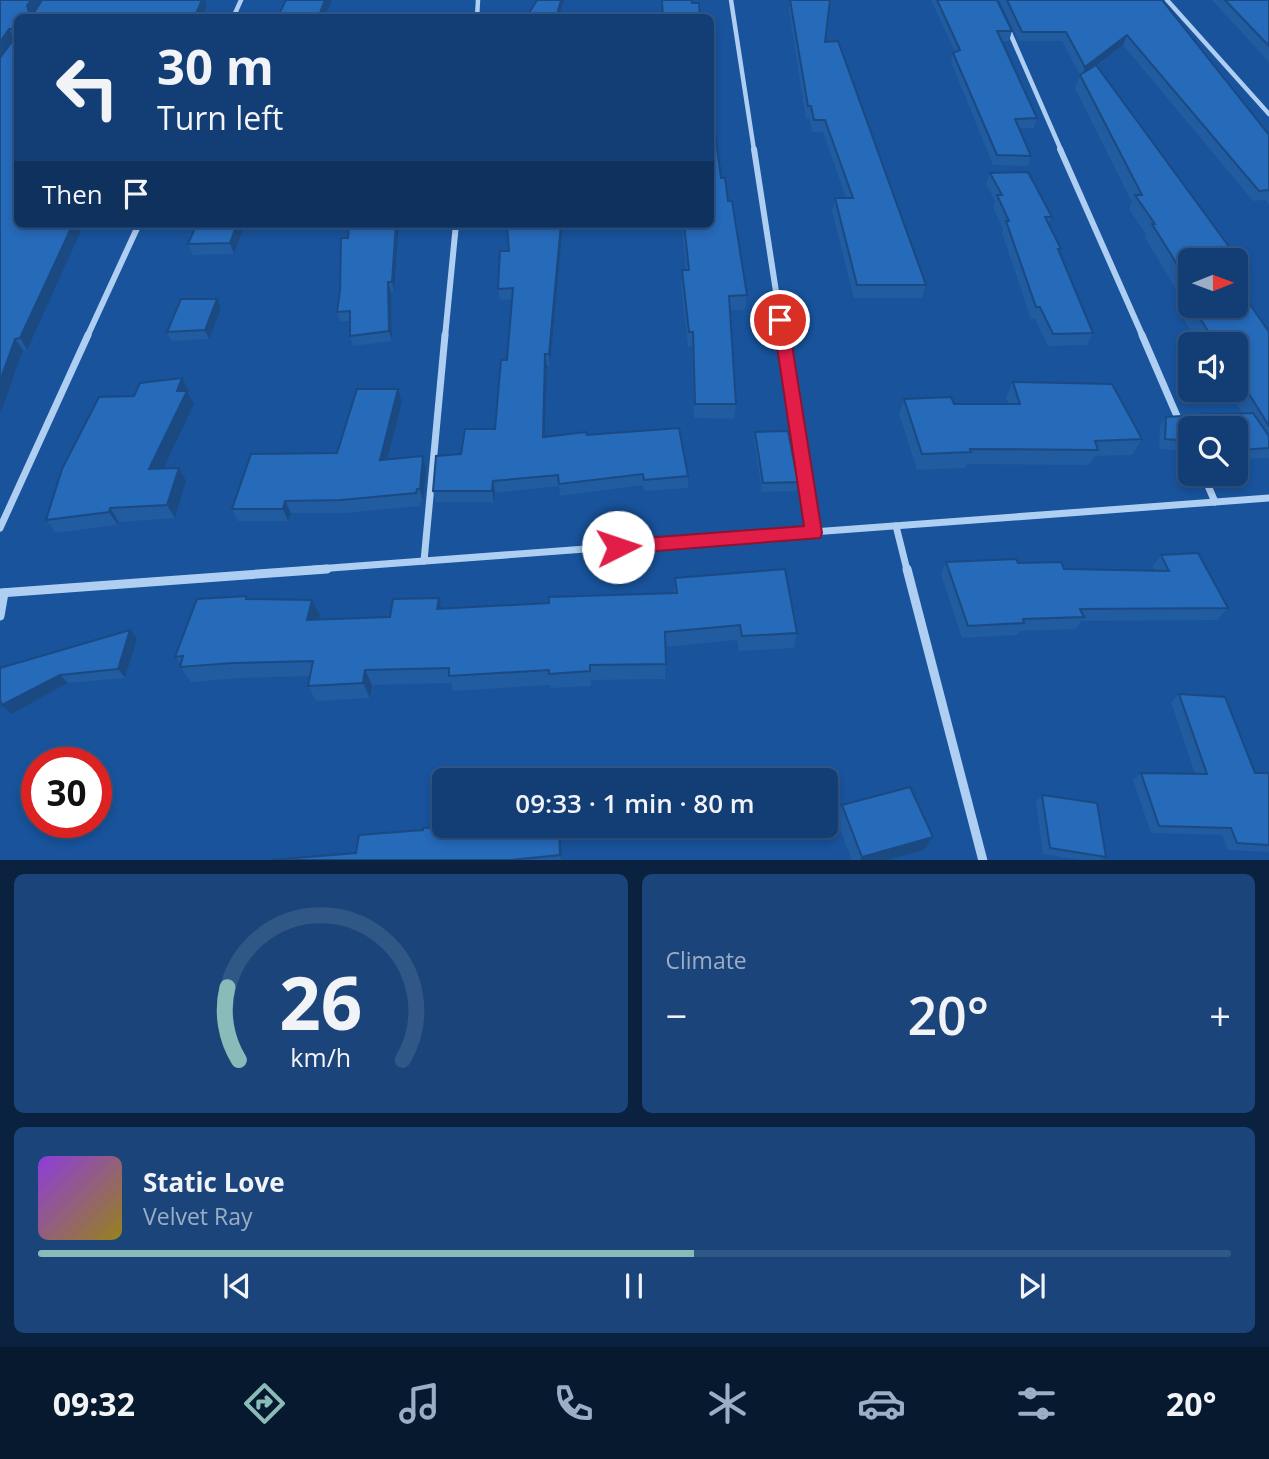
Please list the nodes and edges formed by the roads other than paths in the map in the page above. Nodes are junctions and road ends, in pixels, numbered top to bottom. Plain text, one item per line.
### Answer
1 (731, 0) edge
2 (1167, 0) edge
3 (1001, 13) edge
4 (1269, 114) edge
5 (137, 228) edge
6 (456, 228) edge
7 (1178, 418) edge
8 (1208, 486) edge
9 (1269, 498) edge
10 (1215, 502) junction
11 (896, 526) junction
12 (0, 528) edge
13 (813, 533) junction
14 (424, 561) junction
15 (2, 593) edge
16 (0, 616) edge
17 (983, 860) edge

1 - 13 street
2 - 4 street
3 - 7 street
5 - 12 street
6 - 14 street
8 - 10 street
9 - 10 street
10 - 11 street
11 - 13 street
11 - 17 street
13 - 14 street
14 - 15 street
15 - 16 street

